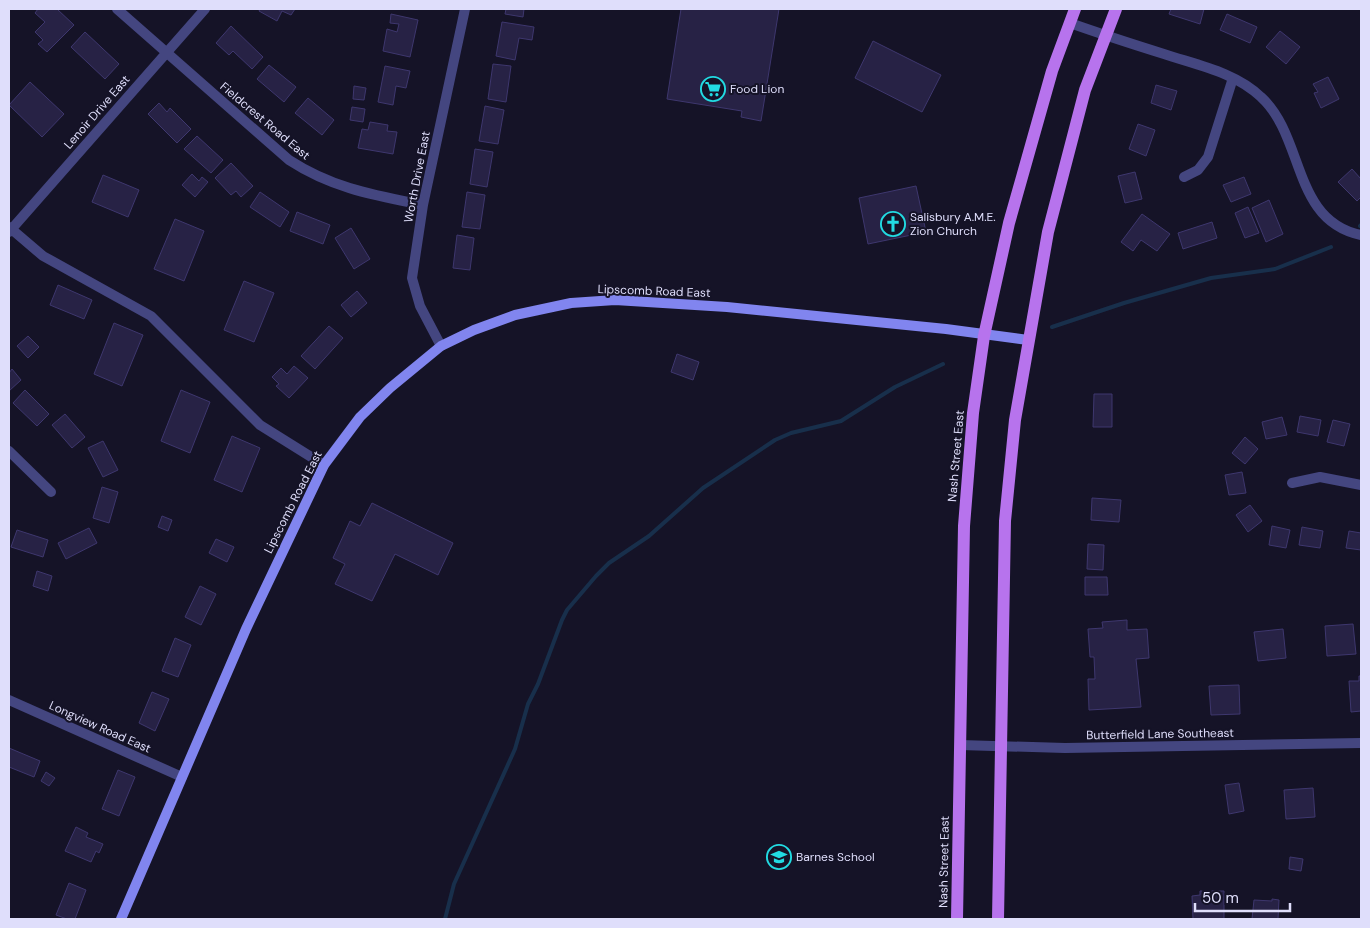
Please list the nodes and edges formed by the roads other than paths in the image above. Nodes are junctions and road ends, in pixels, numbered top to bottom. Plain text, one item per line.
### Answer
1 (117, 9) edge
2 (205, 9) edge
3 (465, 9) edge
4 (1075, 9) edge
5 (1116, 9) edge
6 (1070, 23) junction
7 (1105, 36) junction
8 (166, 52) junction
9 (1233, 78) junction
10 (1184, 177) dead end
11 (423, 204) junction
12 (10, 229) edge
13 (1361, 235) edge
14 (984, 336) junction
15 (1028, 340) junction
16 (441, 346) junction
17 (9, 451) edge
18 (324, 464) junction
19 (1292, 482) dead end
20 (1361, 485) edge
21 (51, 492) dead end
22 (9, 700) edge
23 (1361, 743) edge
24 (960, 745) junction
25 (1000, 746) junction
26 (182, 777) junction
27 (121, 919) edge
28 (957, 919) edge
29 (998, 919) edge

1 - 8 street, Fieldcrest Road East
2 - 8 street, Lenoir Drive East
3 - 11 street, Worth Drive East
4 - 6 main road, Nash Street East
5 - 7 main road
6 - 7 street
6 - 14 main road, Nash Street East
7 - 9 street
7 - 15 main road
8 - 11 street, Fieldcrest Road East
8 - 12 street, Lenoir Drive East
9 - 10 street
9 - 13 street
11 - 16 street, Worth Drive East
12 - 18 street
14 - 15 street, Lipscomb Road East
14 - 16 street, Lipscomb Road East
14 - 24 main road, Nash Street East
15 - 25 main road
16 - 18 street, Lipscomb Road East
17 - 21 street
18 - 26 street, Lipscomb Road East
19 - 20 street
22 - 26 street, Longview Road East
23 - 25 street, Butterfield Lane Southeast
24 - 25 street, Butterfield Lane Southeast
24 - 28 main road, Nash Street East
25 - 29 main road
26 - 27 street, Lipscomb Road East

